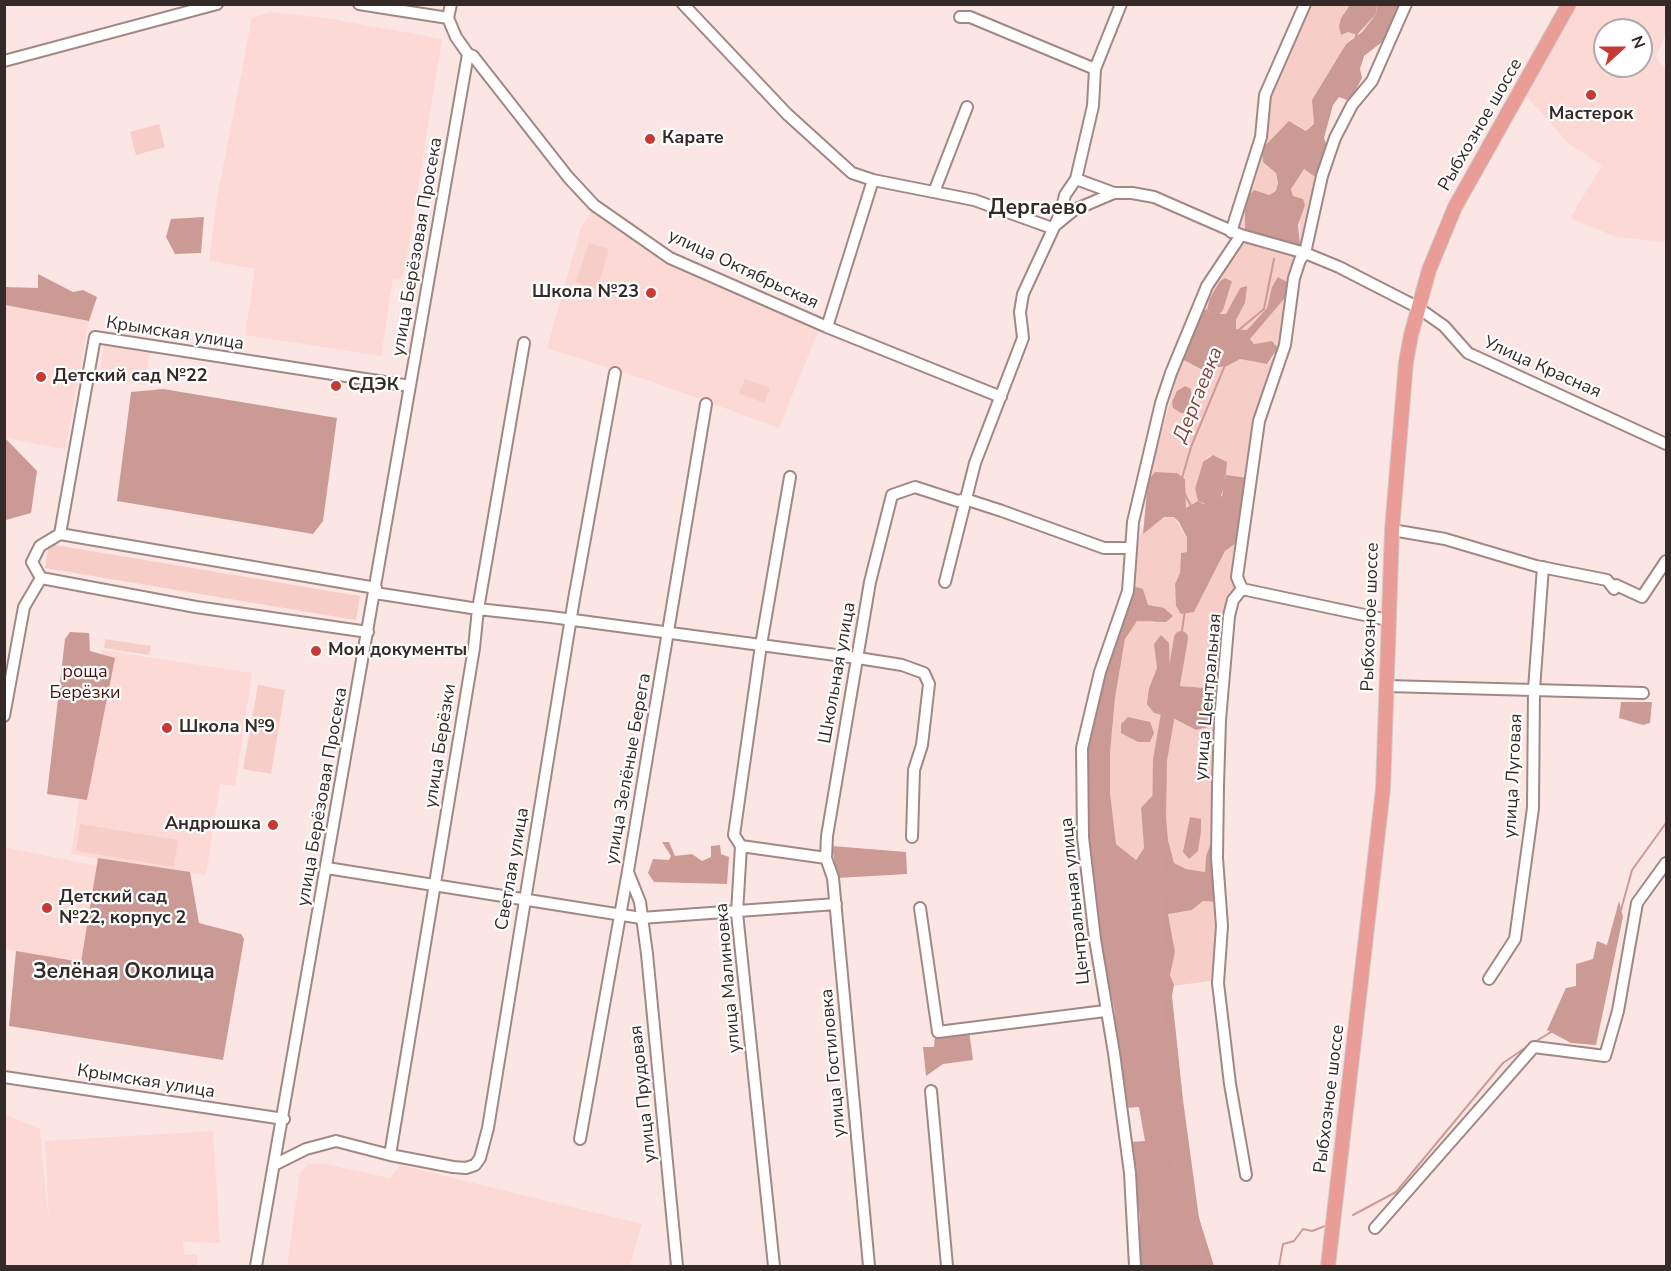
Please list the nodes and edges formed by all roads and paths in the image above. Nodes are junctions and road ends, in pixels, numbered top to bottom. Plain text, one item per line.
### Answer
1 (217, 4) edge
2 (359, 4) edge
3 (683, 4) edge
4 (1120, 4) edge
5 (1305, 4) edge
6 (1406, 4) edge
7 (1569, 4) edge
8 (448, 13) edge
9 (960, 17) dead end
10 (468, 54) junction
11 (4, 61) edge
12 (1095, 69) junction
13 (967, 107) dead end
14 (1076, 179) junction
15 (873, 180) junction
16 (934, 192) junction
17 (1114, 193) junction
18 (1052, 228) junction
19 (1236, 233) junction
20 (1305, 253) junction
21 (1417, 307) junction
22 (827, 327) junction
23 (524, 343) dead end
24 (615, 373) dead end
25 (410, 386) junction
26 (1001, 397) junction
27 (706, 404) dead end
28 (1666, 444) edge
29 (790, 477) dead end
30 (965, 499) junction
31 (1392, 530) junction
32 (60, 534) junction
33 (1131, 548) junction
34 (1666, 561) edge
35 (1543, 567) junction
36 (41, 578) junction
37 (945, 582) dead end
38 (1242, 589) junction
39 (376, 590) junction
40 (478, 609) junction
41 (572, 620) junction
42 (1388, 620) junction
43 (668, 632) junction
44 (368, 633) junction
45 (761, 645) junction
46 (858, 658) junction
47 (1387, 686) junction
48 (1534, 689) junction
49 (1643, 693) dead end
50 (4, 716) edge
51 (912, 837) dead end
52 (741, 846) junction
53 (826, 858) junction
54 (1666, 862) edge
55 (327, 868) junction
56 (628, 872) junction
57 (435, 884) junction
58 (524, 898) junction
59 (836, 904) junction
60 (921, 908) dead end
61 (737, 913) junction
62 (620, 915) junction
63 (641, 918) junction
64 (1489, 980) dead end
65 (1106, 1011) junction
66 (4, 1077) edge
67 (931, 1091) dead end
68 (284, 1119) junction
69 (580, 1140) dead end
70 (390, 1155) junction
71 (276, 1164) junction
72 (1246, 1175) dead end
73 (1375, 1228) dead end
74 (256, 1266) edge
75 (677, 1266) edge
76 (774, 1266) edge
77 (869, 1266) edge
78 (947, 1266) edge
79 (1136, 1266) edge
80 (1328, 1266) edge

1 - 11 street
2 - 8 street
3 - 15 street
4 - 12 street
5 - 19 street, Центральная улица
6 - 20 street
7 - 21 main road, Рыбхозное шоссе
8 - 10 street
9 - 12 street
10 - 22 street, улица Октябрьская
10 - 25 street, улица Берёзовая Просека
12 - 14 street
13 - 16 street
14 - 17 street
14 - 18 street
15 - 16 street
15 - 22 street
16 - 18 street
17 - 18 street
17 - 19 street, Улица Красная
18 - 26 street
19 - 20 street, Улица Красная
19 - 33 street, Центральная улица
20 - 21 street, Улица Красная
20 - 38 street
21 - 28 street, Улица Красная
21 - 31 main road, Рыбхозное шоссе
22 - 26 street, улица Октябрьская
23 - 40 street, улица Берёзки
24 - 41 street, Светлая улица
25 - 32 street, Крымская улица
25 - 39 street, улица Берёзовая Просека
26 - 30 street
27 - 43 street, улица Зелёные Берега
29 - 45 street, улица Малиновка
30 - 33 street
30 - 37 street
30 - 46 street, Школьная улица
31 - 35 street
31 - 42 main road, Рыбхозное шоссе
32 - 36 street
32 - 39 street
33 - 65 street, Центральная улица
34 - 35 street
35 - 48 street, улица Луговая
36 - 44 street
36 - 50 street
38 - 42 street
38 - 72 street, улица Центральная
39 - 40 street
39 - 44 street, улица Берёзовая Просека
40 - 41 street
40 - 57 street, улица Берёзки
41 - 43 street
41 - 58 street, Светлая улица
42 - 47 main road, Рыбхозное шоссе
43 - 45 street
43 - 56 street, улица Зелёные Берега
44 - 55 street, улица Берёзовая Просека
45 - 46 street
45 - 52 street, улица Малиновка
46 - 51 street
46 - 53 street, Школьная улица
47 - 48 street
47 - 80 main road, Рыбхозное шоссе
48 - 49 street
48 - 64 street, улица Луговая
52 - 53 street
52 - 61 street, улица Малиновка
53 - 59 street, улица Гостиловка
54 - 73 street
55 - 57 street
55 - 68 street, улица Берёзовая Просека
56 - 62 street, улица Зелёные Берега
56 - 63 street, улица Прудовая
57 - 58 street
57 - 70 street, улица Берёзки
58 - 62 street
58 - 70 street, Светлая улица
59 - 61 street
59 - 77 street, улица Гостиловка
60 - 65 street
61 - 63 street
61 - 76 street, улица Малиновка
62 - 63 street
62 - 69 street, улица Зелёные Берега
63 - 75 street, улица Прудовая
65 - 79 street, Центральная улица
66 - 68 street, Крымская улица
67 - 78 street
68 - 71 street, улица Берёзовая Просека
70 - 71 street, Светлая улица
71 - 74 street, улица Берёзовая Просека

